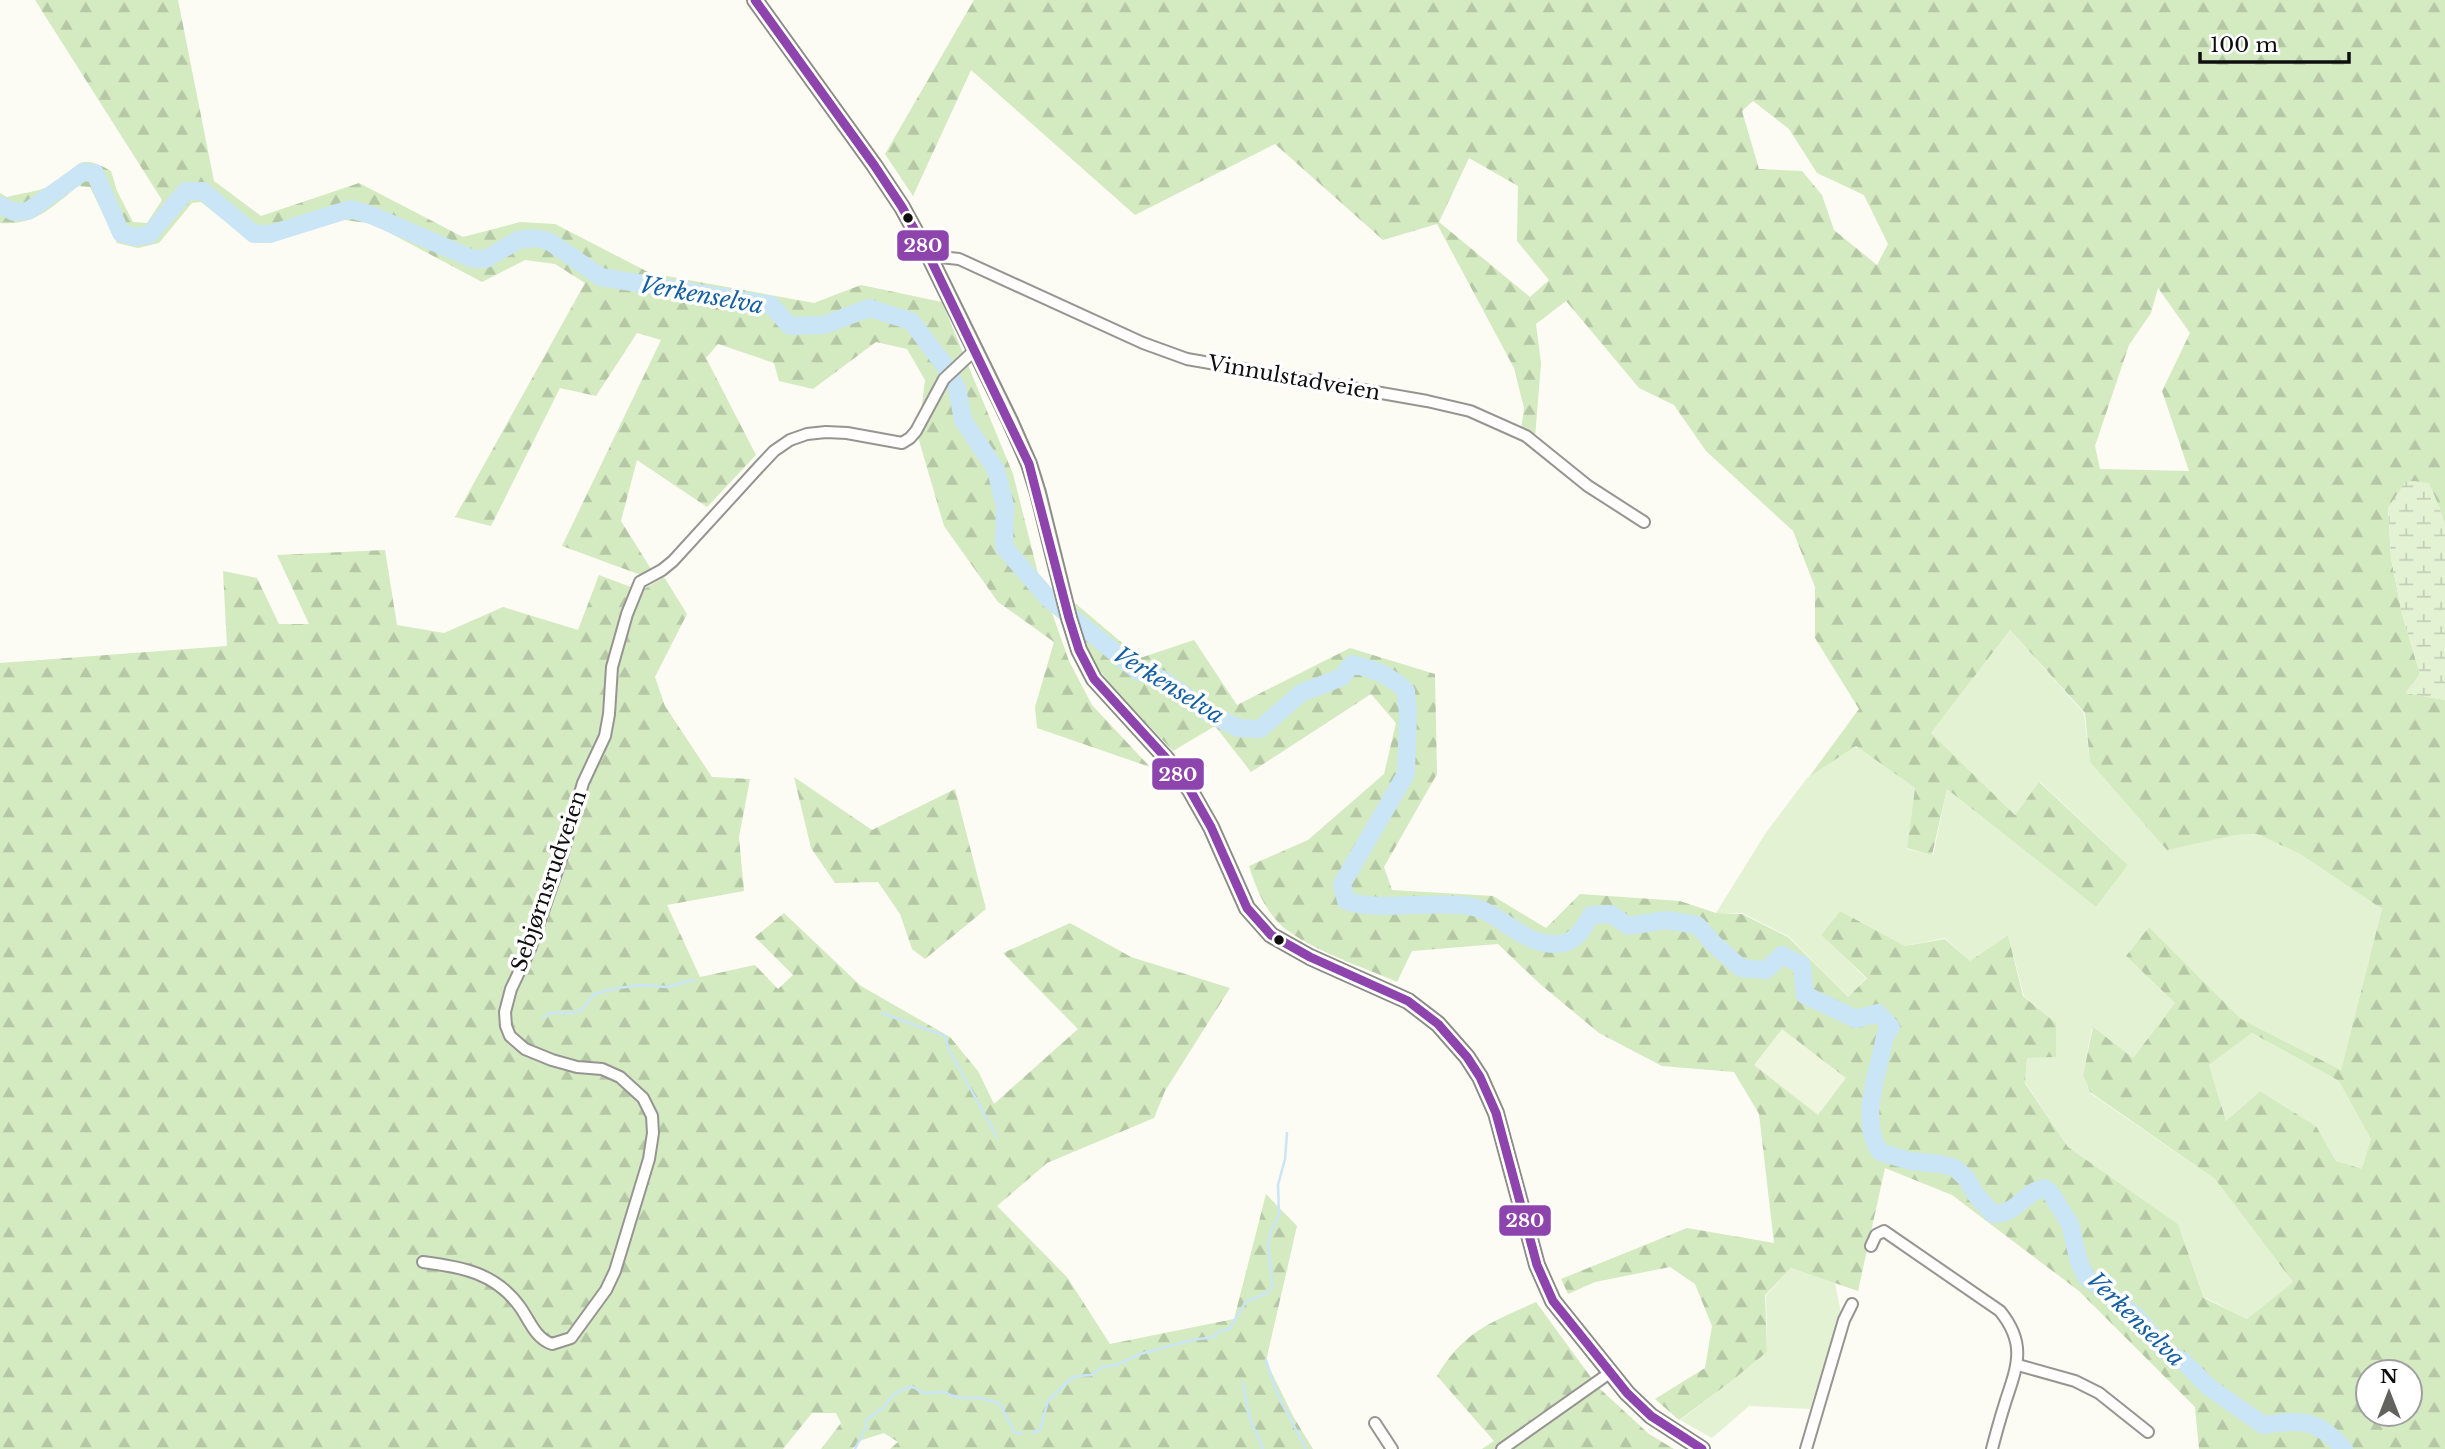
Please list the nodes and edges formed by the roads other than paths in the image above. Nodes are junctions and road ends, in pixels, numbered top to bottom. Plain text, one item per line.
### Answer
1 (755, 0) edge
2 (932, 260) junction
3 (975, 350) junction
4 (1644, 522) dead end
5 (1871, 1246) dead end
6 (423, 1262) dead end
7 (1852, 1304) dead end
8 (2018, 1365) junction
9 (1611, 1372) junction
10 (1375, 1423) dead end
11 (2148, 1432) dead end
12 (1392, 1449) edge
13 (1502, 1449) edge
14 (1702, 1449) edge
15 (1806, 1449) edge
16 (1992, 1449) edge

1 - 2 main road
2 - 3 main road
2 - 4 street, Vinnulstadveien
3 - 6 street, Sebjørnsrudveien
3 - 9 main road
5 - 8 street
7 - 15 street
8 - 11 street
8 - 16 street
9 - 13 street
9 - 14 main road
10 - 12 street

